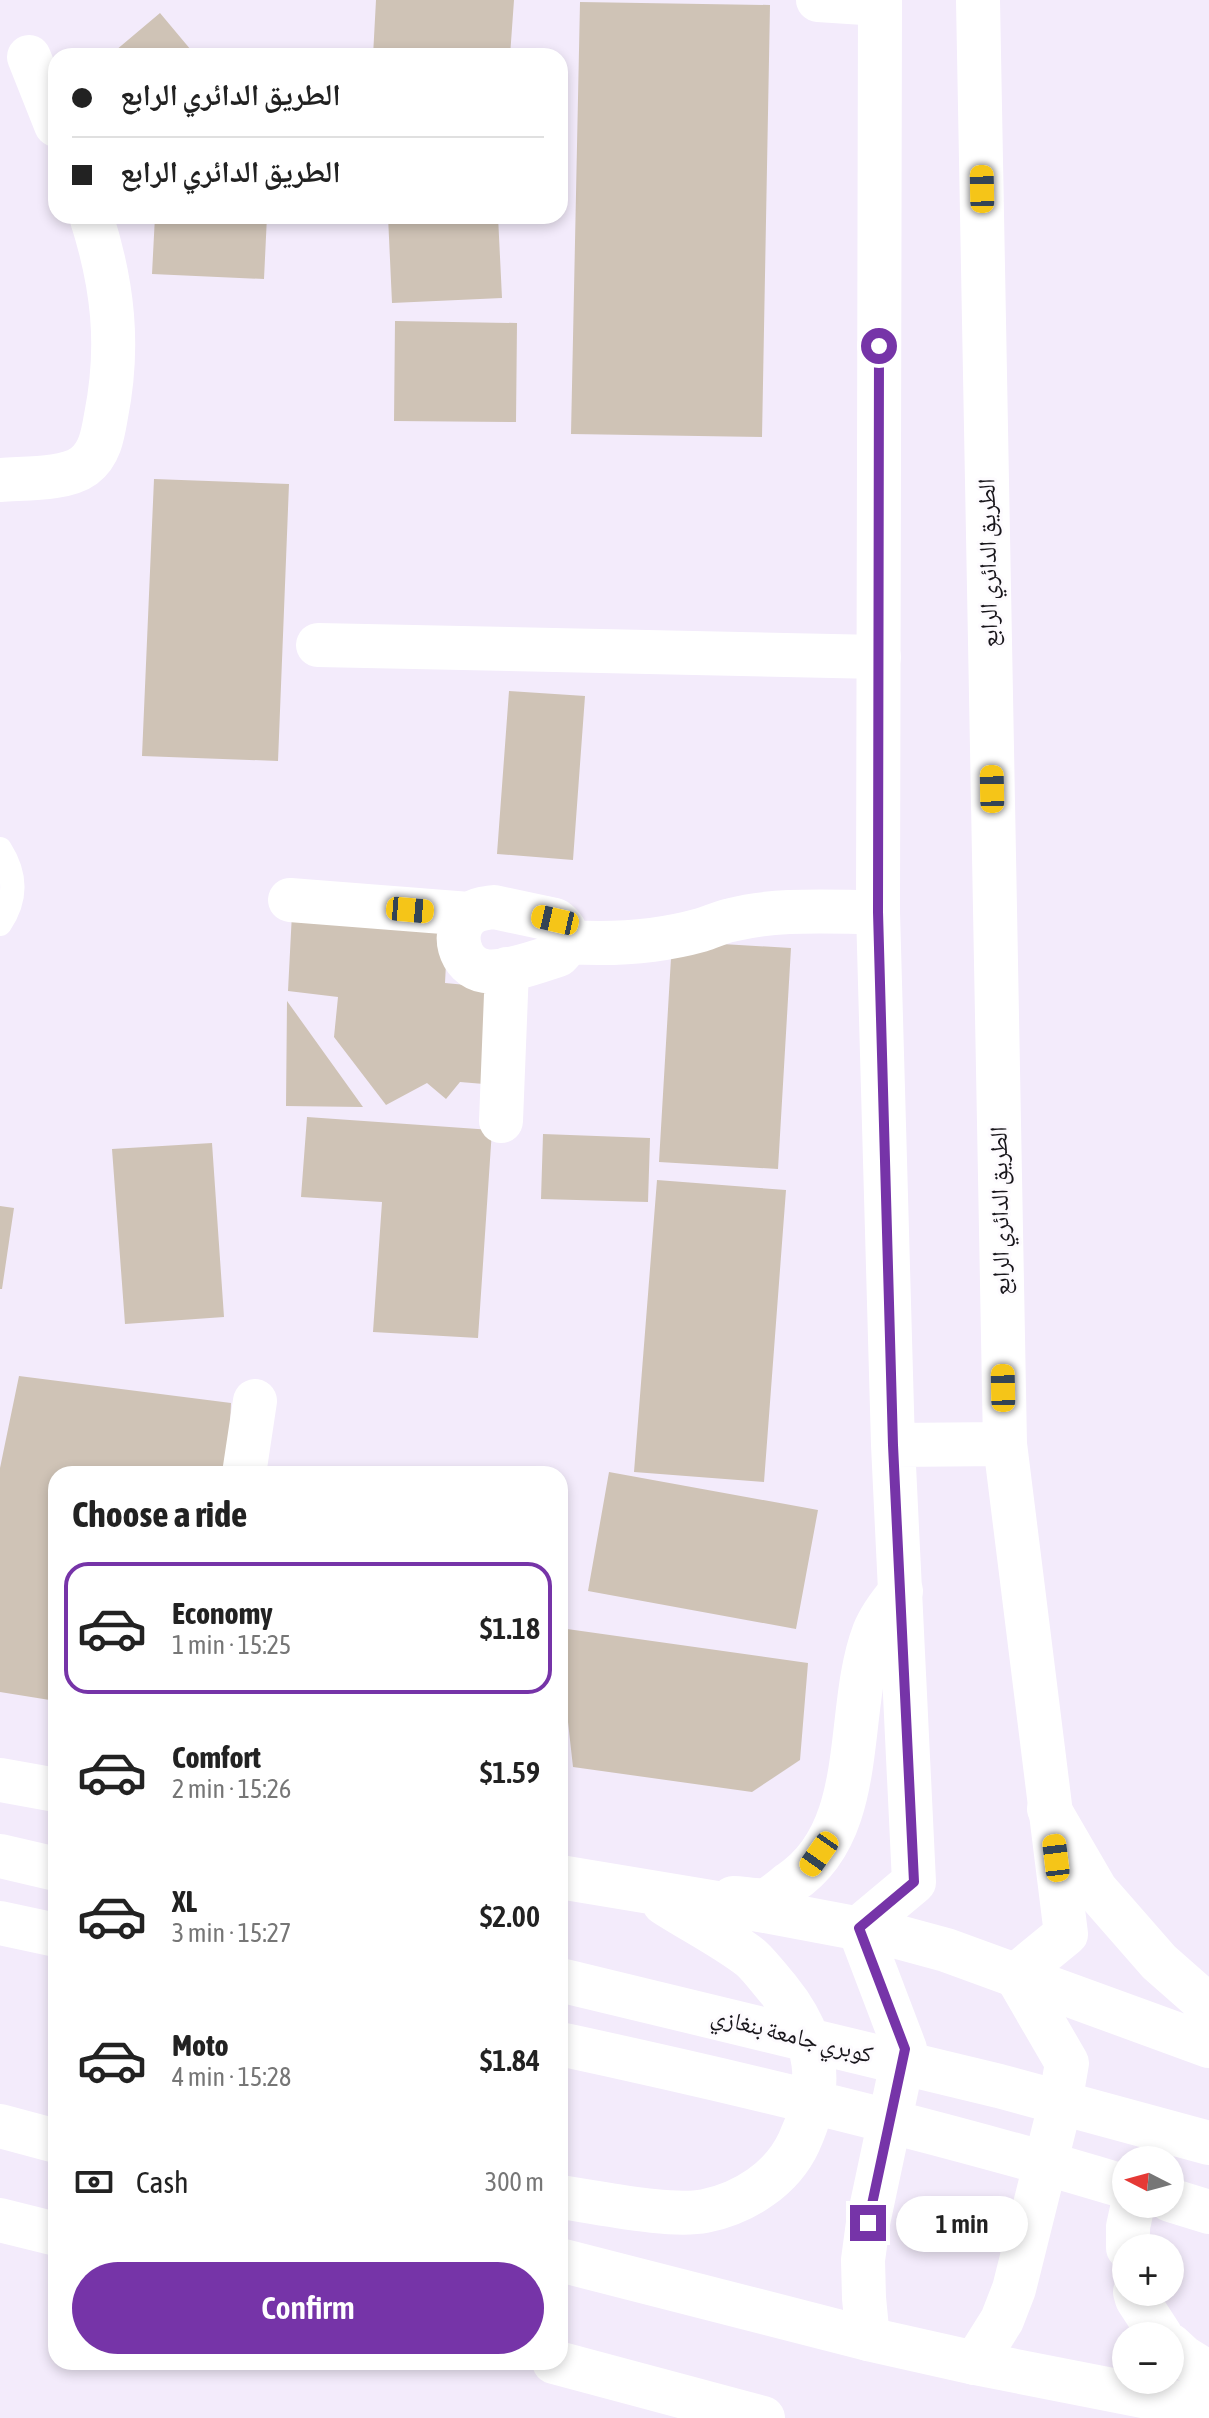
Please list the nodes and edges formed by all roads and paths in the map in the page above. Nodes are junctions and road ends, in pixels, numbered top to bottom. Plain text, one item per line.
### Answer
1 (818, 0) edge
2 (978, 0) edge
3 (880, 2) edge
4 (29, 57) dead end
5 (48, 105) edge
6 (93, 224) edge
7 (0, 480) edge
8 (318, 645) dead end
9 (879, 657) junction
10 (0, 849) edge
11 (290, 900) dead end
12 (878, 912) junction
13 (469, 914) junction
14 (0, 924) edge
15 (568, 942) junction
16 (507, 969) junction
17 (501, 1121) dead end
18 (255, 1401) dead end
19 (1005, 1444) junction
20 (893, 1445) junction
21 (245, 1466) edge
22 (901, 1591) junction
23 (0, 1780) edge
24 (48, 1789) edge
25 (1049, 1809) junction
26 (0, 1856) edge
27 (48, 1867) edge
28 (568, 1878) edge
29 (647, 1892) junction
30 (0, 1923) edge
31 (859, 1928) junction
32 (48, 1933) edge
33 (1016, 1975) junction
34 (568, 1982) edge
35 (1209, 2006) edge
36 (568, 2046) edge
37 (1209, 2046) edge
38 (1209, 2115) edge
39 (0, 2126) edge
40 (48, 2139) edge
41 (1209, 2143) edge
42 (1168, 2146) edge
43 (1112, 2183) edge
44 (568, 2198) edge
45 (1184, 2204) edge
46 (1209, 2212) edge
47 (0, 2220) edge
48 (48, 2232) edge
49 (570, 2265) edge
50 (868, 2339) junction
51 (1184, 2358) edge
52 (975, 2363) junction
53 (568, 2366) edge
54 (1209, 2373) edge
55 (1209, 2409) edge
56 (763, 2418) edge

1 - 3 main road
2 - 19 main road, الطريق الدائري الرابع
3 - 9 main road
4 - 5 main road
6 - 7 main road
8 - 9 main road
9 - 12 main road
10 - 14 lane
11 - 13 main road
12 - 15 main road
12 - 20 main road
13 - 15 main road
13 - 16 main road
15 - 16 main road
16 - 17 main road
18 - 21 main road
19 - 20 main road
19 - 25 main road, الطريق الدائري الرابع
20 - 22 main road
22 - 29 main road
22 - 31 main road
23 - 24 main road
25 - 33 main road, الطريق الدائري الرابع
25 - 35 main road
26 - 27 main road
28 - 29 main road
29 - 31 main road
29 - 44 main road
30 - 32 main road
31 - 33 main road
31 - 50 main road
33 - 37 main road
33 - 52 main road
34 - 41 main road, كوبري جامعة بنغازي
36 - 43 main road
38 - 42 main road
39 - 40 main road
45 - 46 main road
47 - 48 main road
49 - 50 main road
50 - 52 main road
51 - 54 main road
52 - 55 main road
53 - 56 main road

